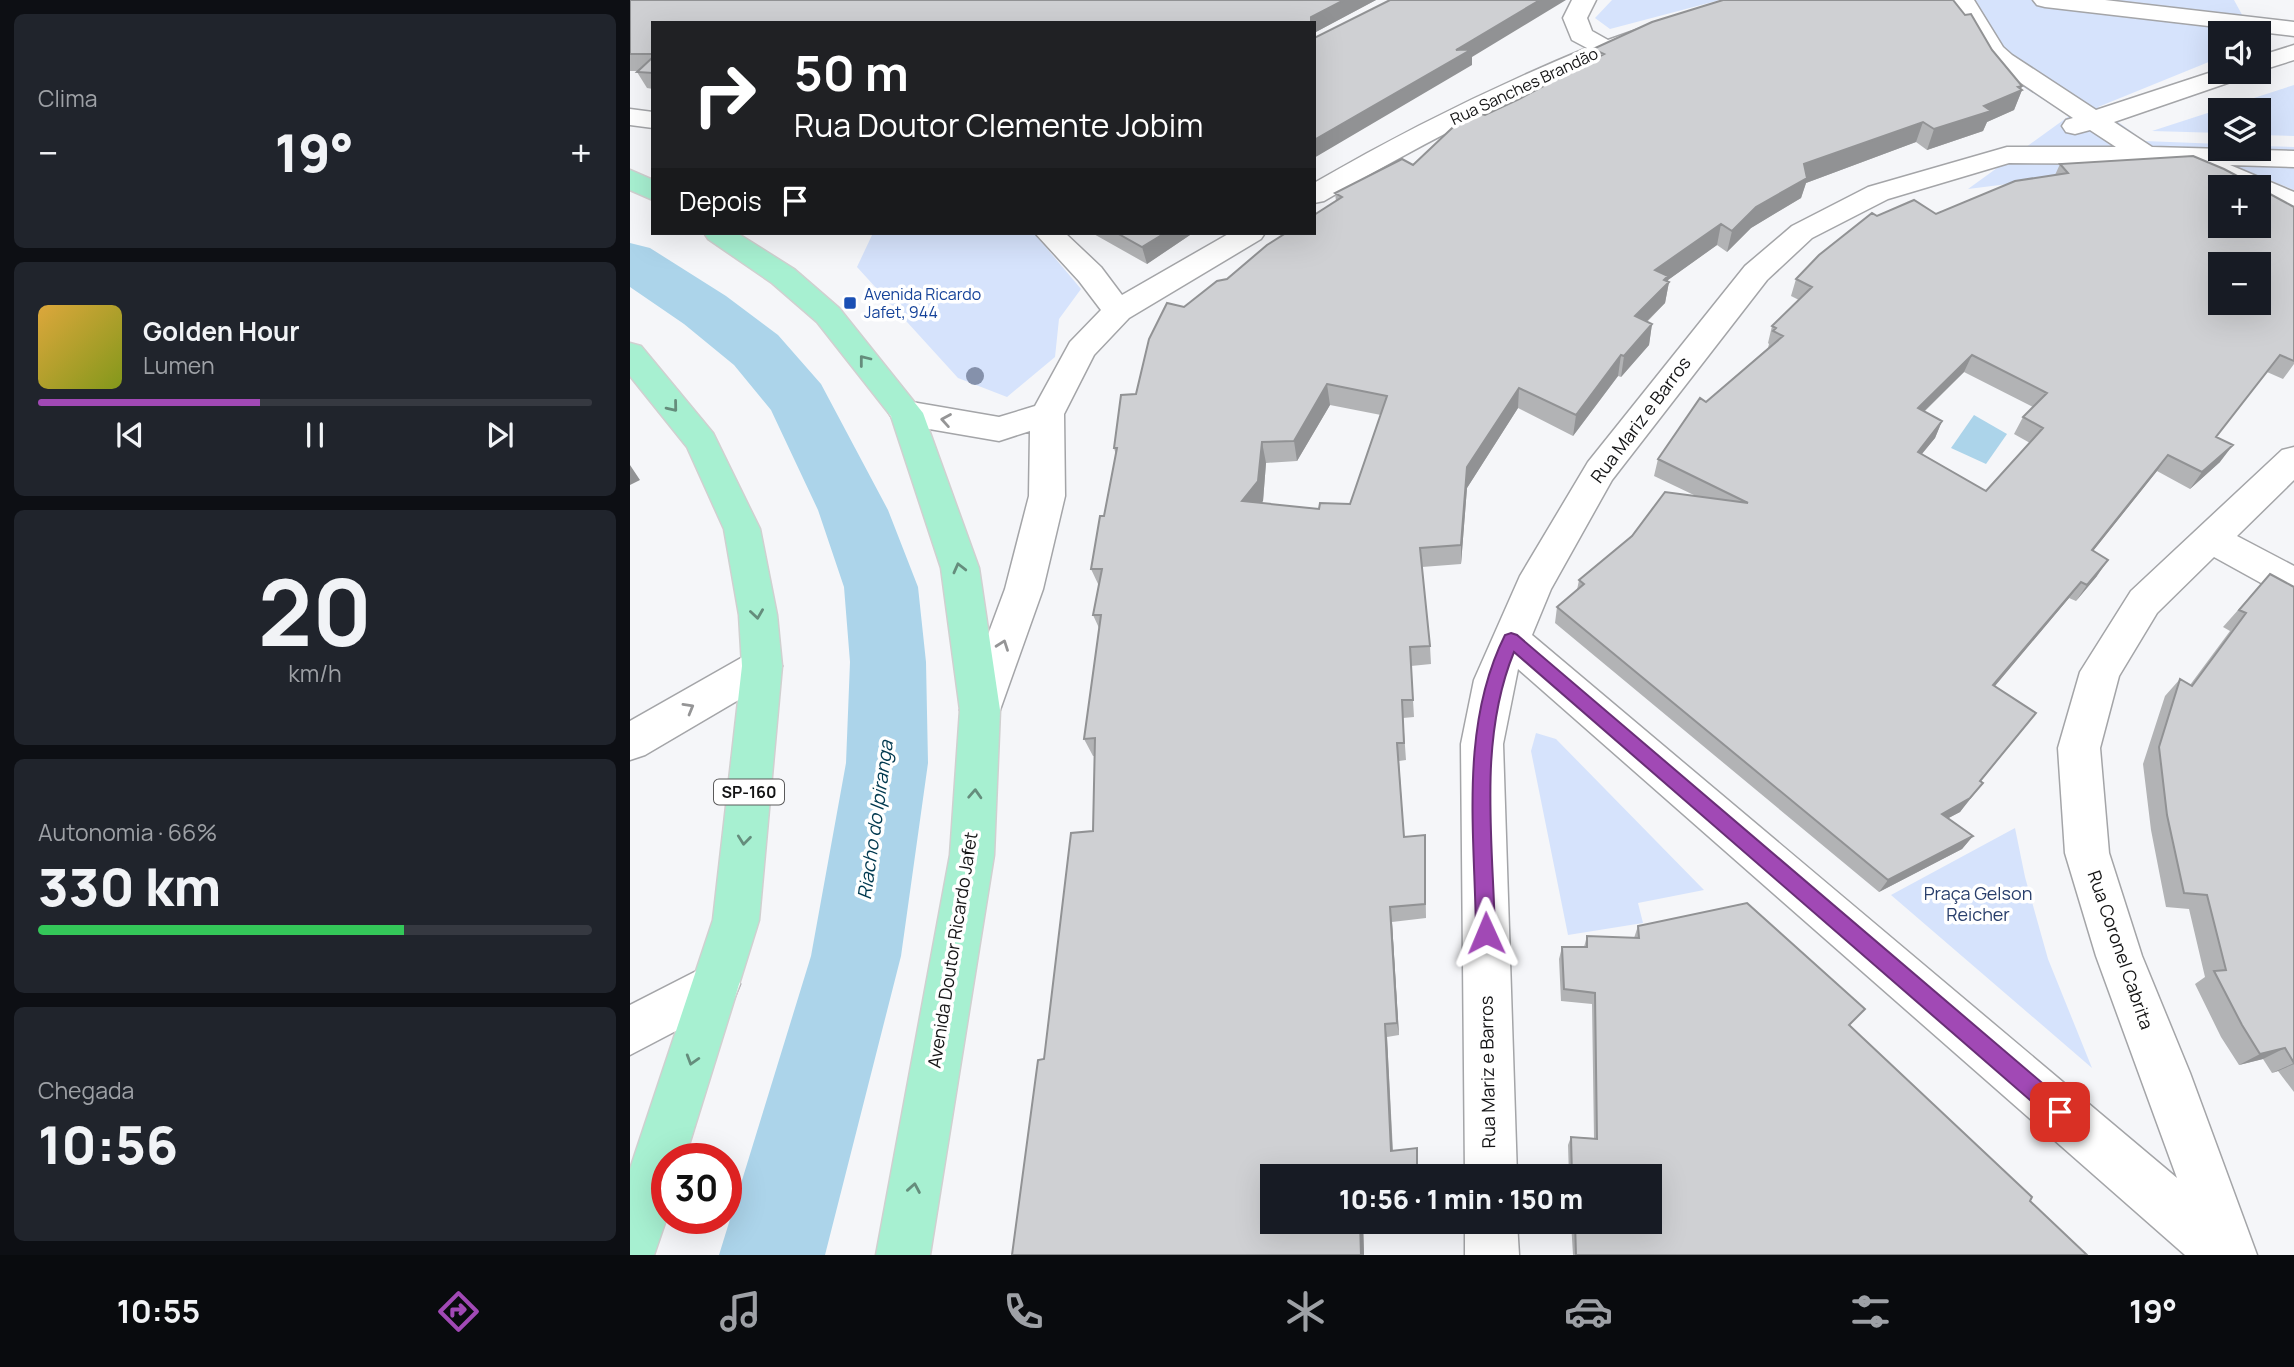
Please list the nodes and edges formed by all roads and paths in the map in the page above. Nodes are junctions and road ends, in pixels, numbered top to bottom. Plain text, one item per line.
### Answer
1 (1584, 0) edge
2 (1962, 0) edge
3 (2045, 0) edge
4 (2244, 0) edge
5 (2239, 21) edge
6 (2257, 21) edge
7 (2271, 25) edge
8 (1666, 26) edge
9 (2294, 29) edge
10 (1605, 48) junction
11 (2294, 52) edge
12 (2271, 60) edge
13 (2208, 81) edge
14 (630, 117) edge
15 (651, 120) edge
16 (2092, 120) junction
17 (2146, 155) junction
18 (2007, 156) junction
19 (2185, 156) junction
20 (2294, 159) edge
21 (630, 178) edge
22 (651, 191) edge
23 (1316, 194) edge
24 (2294, 202) edge
25 (721, 235) edge
26 (1051, 235) edge
27 (1248, 235) edge
28 (1118, 311) junction
29 (630, 354) edge
30 (906, 413) junction
31 (1047, 414) junction
32 (2294, 459) edge
33 (2210, 538) junction
34 (2294, 584) edge
35 (1511, 640) junction
36 (762, 666) junction
37 (980, 710) junction
38 (630, 742) edge
39 (716, 984) junction
40 (630, 1031) edge
41 (1490, 1164) edge
42 (1492, 1234) edge
43 (630, 1250) edge
44 (903, 1255) edge
45 (1492, 1255) edge
46 (2228, 1255) edge

1 - 10 street
2 - 16 street
3 - 5 street
4 - 6 street
7 - 9 street
8 - 10 street, Rua Sanches Brandão
10 - 23 street, Rua Sanches Brandão
11 - 12 street
13 - 16 street
14 - 15 street
16 - 17 street
16 - 18 street
17 - 18 street, Rua Mariz e Barros
17 - 19 street, Rua Mariz e Barros
18 - 35 street, Rua Mariz e Barros
19 - 20 street, Rua Mariz e Barros
19 - 24 street
21 - 22 main road
30 -> 25 main road, Avenida Doutor Ricardo Jafet
26 - 28 street
27 - 28 street
28 - 31 street
29 -> 36 main road, SP-160
31 -> 30 street
37 -> 30 main road, Avenida Doutor Ricardo Jafet
37 -> 31 street
32 - 33 street, Rua Coronel Cabrita
33 - 34 street
33 - 46 street, Rua Coronel Cabrita
35 - 41 street, Rua Mariz e Barros
35 - 46 street
38 -> 36 street
36 -> 39 main road, SP-160
44 -> 37 main road, Avenida Doutor Ricardo Jafet
39 - 40 street
39 -> 43 main road, SP-160
42 - 45 street

